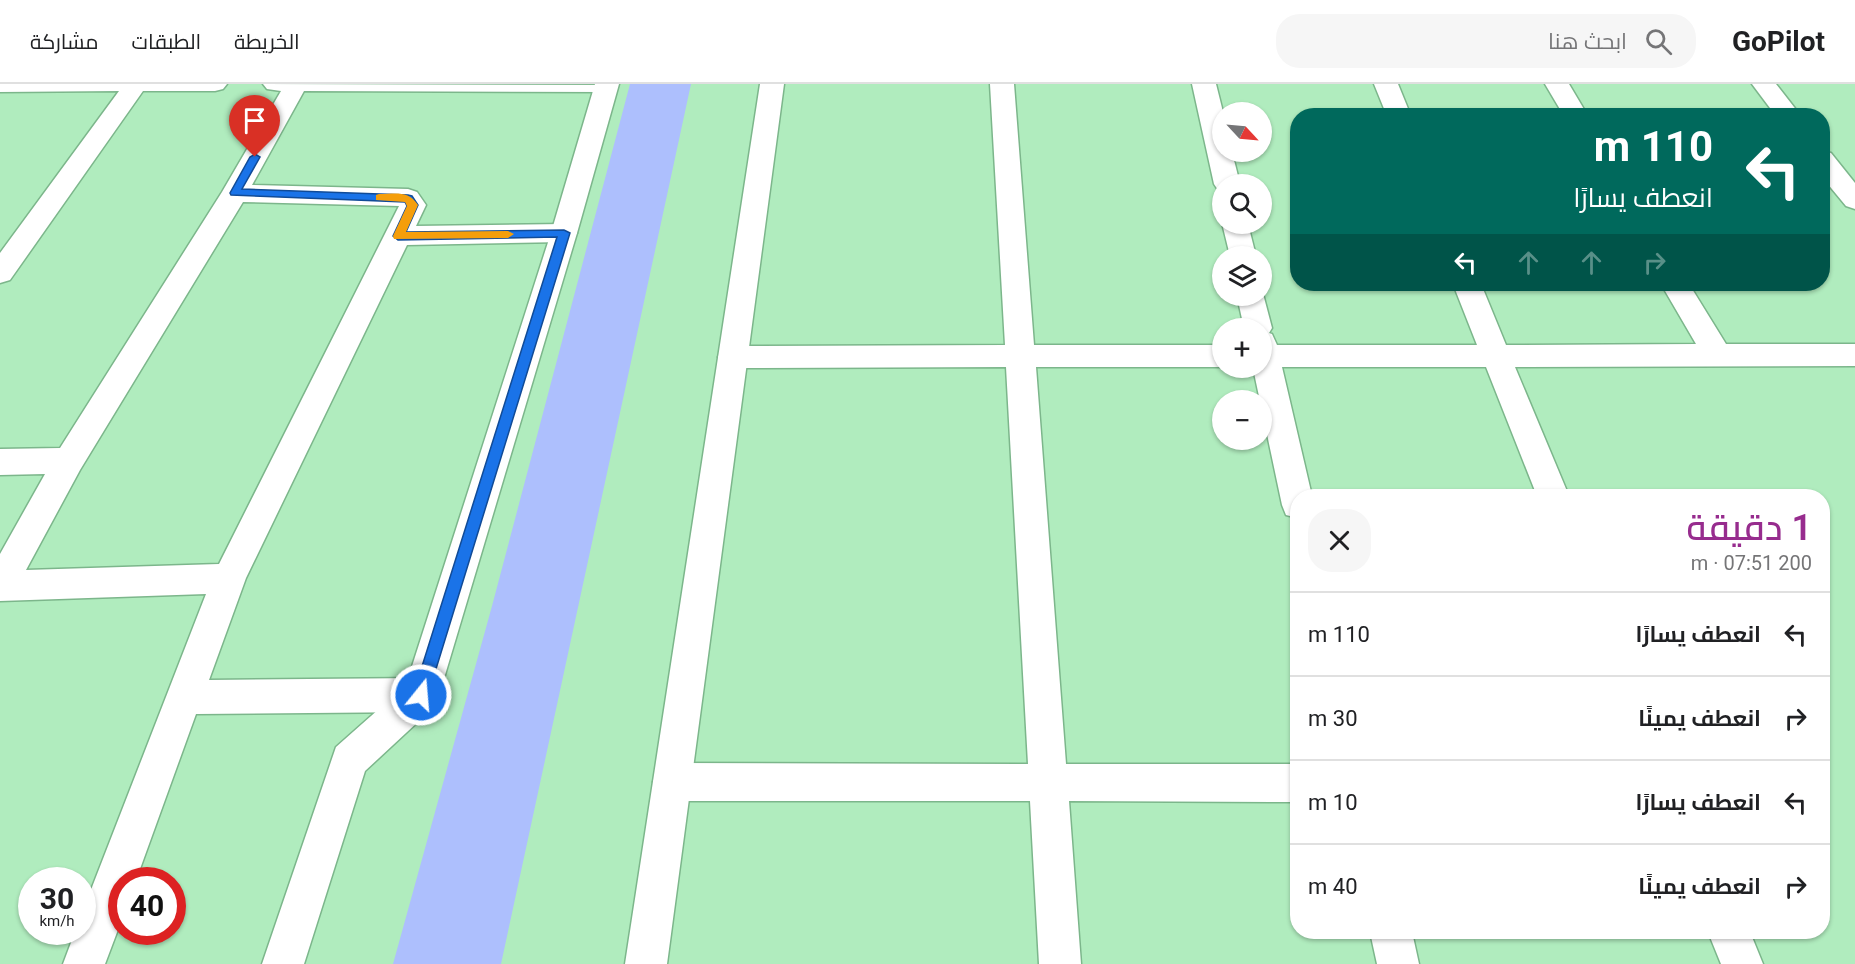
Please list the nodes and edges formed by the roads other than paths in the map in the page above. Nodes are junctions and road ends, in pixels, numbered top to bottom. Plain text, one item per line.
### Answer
1 (102, 84) edge
2 (215, 84) edge
3 (607, 84) edge
4 (772, 84) edge
5 (1002, 84) edge
6 (1204, 84) edge
7 (1386, 84) edge
8 (1557, 84) edge
9 (1764, 84) edge
10 (0, 85) edge
11 (285, 85) edge
12 (135, 86) junction
13 (1396, 108) edge
14 (1571, 108) edge
15 (1783, 108) edge
16 (1830, 169) edge
17 (1225, 174) edge
18 (235, 193) junction
19 (1855, 200) edge
20 (564, 233) junction
21 (398, 236) junction
22 (0, 273) edge
23 (1470, 291) edge
24 (1679, 291) edge
25 (1272, 346) edge
26 (1212, 356) edge
27 (1496, 356) junction
28 (1718, 356) junction
29 (733, 357) junction
30 (1020, 357) junction
31 (1852, 360) edge
32 (1269, 378) edge
33 (69, 461) junction
34 (0, 462) edge
35 (1294, 489) edge
36 (1550, 489) edge
37 (229, 578) junction
38 (0, 586) edge
39 (421, 695) junction
40 (184, 697) junction
41 (672, 782) junction
42 (1048, 782) junction
43 (1290, 783) edge
44 (1393, 939) edge
45 (1732, 939) edge
46 (84, 964) edge
47 (283, 964) edge
48 (646, 964) edge
49 (1060, 964) edge
50 (1398, 964) edge
51 (1742, 964) edge

1 - 10 street
1 - 12 street
2 - 12 street
3 - 11 street
3 - 20 street
4 - 29 street
5 - 30 street
6 - 17 street
7 - 13 street
8 - 14 street
9 - 15 street
11 - 18 street
12 - 22 street
16 - 19 street
18 - 21 street
18 - 33 street
20 - 21 street
20 - 39 street
21 - 37 street
23 - 27 street
24 - 28 street
25 - 27 street
26 - 30 street
27 - 28 street
27 - 36 street
28 - 31 street
29 - 30 street
29 - 41 street
30 - 42 street
32 - 35 street
33 - 34 street
33 - 38 street
37 - 38 street
37 - 40 street
39 - 40 street
39 - 47 street
40 - 46 street
41 - 42 street
41 - 48 street
42 - 43 street
42 - 49 street
44 - 50 street
45 - 51 street

